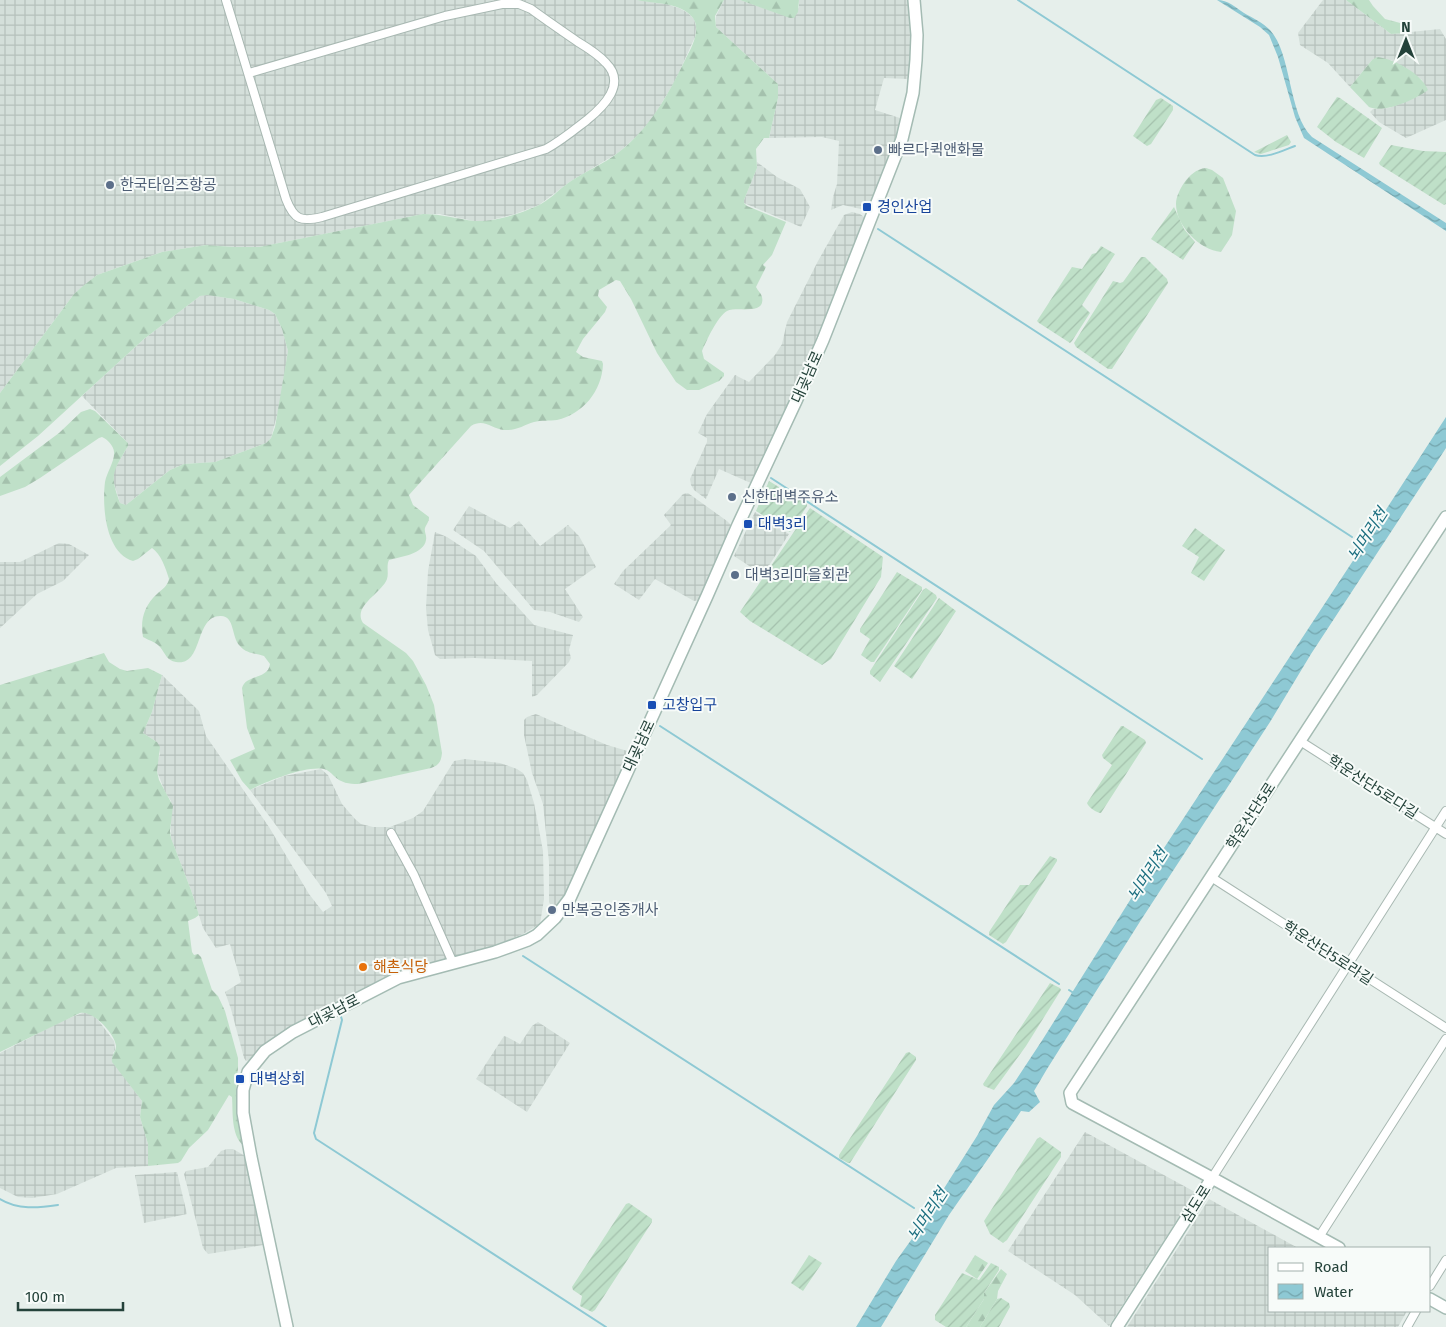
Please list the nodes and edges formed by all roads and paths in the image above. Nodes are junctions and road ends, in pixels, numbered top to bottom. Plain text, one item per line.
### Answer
1 (226, 0) edge
2 (914, 0) edge
3 (502, 2) edge
4 (249, 73) junction
5 (1446, 517) edge
6 (1300, 741) junction
7 (1446, 811) edge
8 (1436, 828) junction
9 (391, 833) dead end
10 (1446, 834) edge
11 (1211, 877) junction
12 (453, 963) junction
13 (1348, 965) junction
14 (1446, 1028) edge
15 (1446, 1039) edge
16 (1212, 1178) junction
17 (1319, 1237) junction
18 (1337, 1247) edge
19 (1446, 1260) edge
20 (1431, 1284) edge
21 (1431, 1300) edge
22 (1446, 1308) edge
23 (1416, 1312) edge
24 (287, 1327) edge
25 (1117, 1327) edge
26 (1408, 1327) edge

1 - 4 street
2 - 12 street, 대곶남로
3 - 4 street
3 - 4 street
5 - 6 street, 학운산단5로
6 - 8 street, 학운산단5로다길
6 - 11 street, 학운산단5로
7 - 8 street
8 - 10 street, 학운산단5로다길
8 - 13 street
9 - 12 street
11 - 13 street, 학운산단5로라길
11 - 16 street, 학운산단5로
12 - 24 street, 대곶남로
13 - 14 street, 학운산단5로라길
13 - 16 street
15 - 17 street
16 - 17 street, 삼도로
16 - 25 street, 삼도로
17 - 18 street, 삼도로
19 - 20 street
21 - 22 street
23 - 26 street

